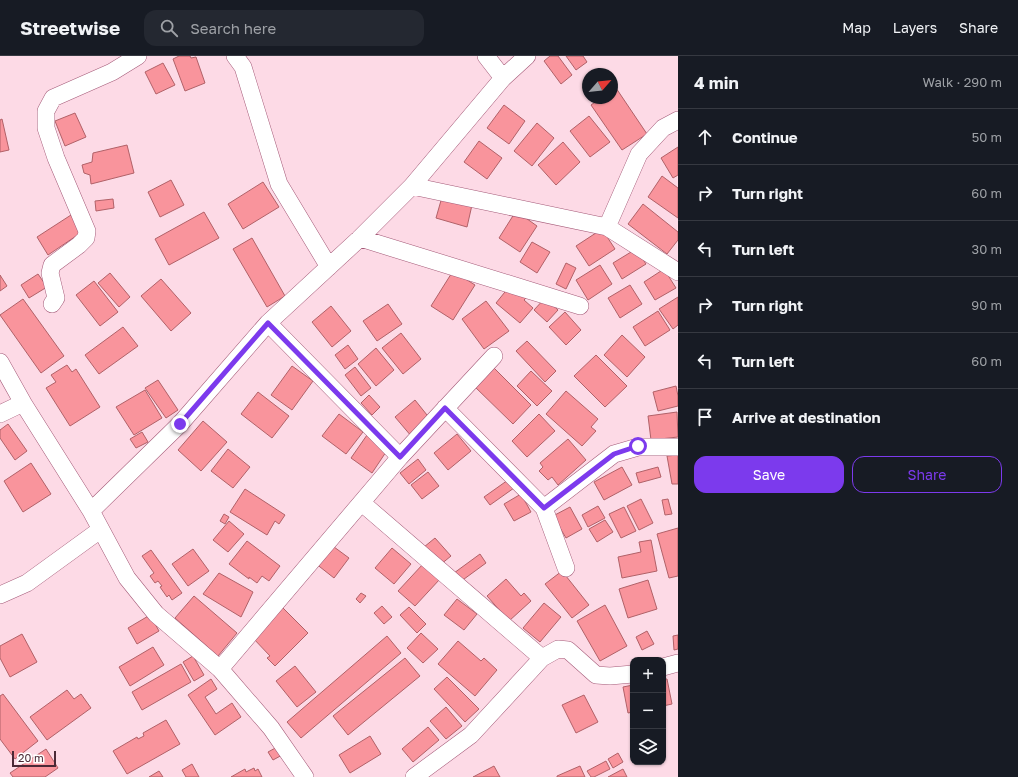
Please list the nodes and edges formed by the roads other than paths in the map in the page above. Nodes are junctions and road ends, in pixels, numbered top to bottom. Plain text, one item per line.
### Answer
1 (138, 56) edge
2 (235, 56) edge
3 (486, 56) edge
4 (527, 56) edge
5 (503, 78) junction
6 (678, 120) edge
7 (412, 186) junction
8 (607, 227) junction
9 (360, 238) junction
10 (329, 267) junction
11 (678, 272) edge
12 (52, 304) dead end
13 (580, 306) dead end
14 (268, 323) junction
15 (494, 356) dead end
16 (0, 362) edge
17 (23, 403) junction
18 (445, 408) junction
19 (0, 414) edge
20 (678, 446) edge
21 (400, 457) junction
22 (362, 502) junction
23 (544, 508) junction
24 (91, 511) junction
25 (100, 530) junction
26 (566, 568) dead end
27 (0, 595) edge
28 (542, 658) junction
29 (678, 663) edge
30 (666, 666) edge
31 (220, 669) junction
32 (630, 674) edge
33 (305, 777) edge
34 (414, 777) edge

1 - 12 street
2 - 10 street
3 - 5 street
4 - 5 street
5 - 7 street
6 - 8 street
7 - 8 street
7 - 9 street
8 - 11 street
9 - 10 street
9 - 13 street
10 - 14 street
14 - 21 street
14 - 24 street
15 - 18 street
16 - 17 street
17 - 19 street
17 - 24 street
18 - 21 street
18 - 23 street
20 - 23 street
21 - 22 street
22 - 28 street
22 - 31 street
23 - 26 street
24 - 25 street
25 - 27 street
25 - 31 street
28 - 32 street
28 - 34 street
29 - 30 street
31 - 33 street

